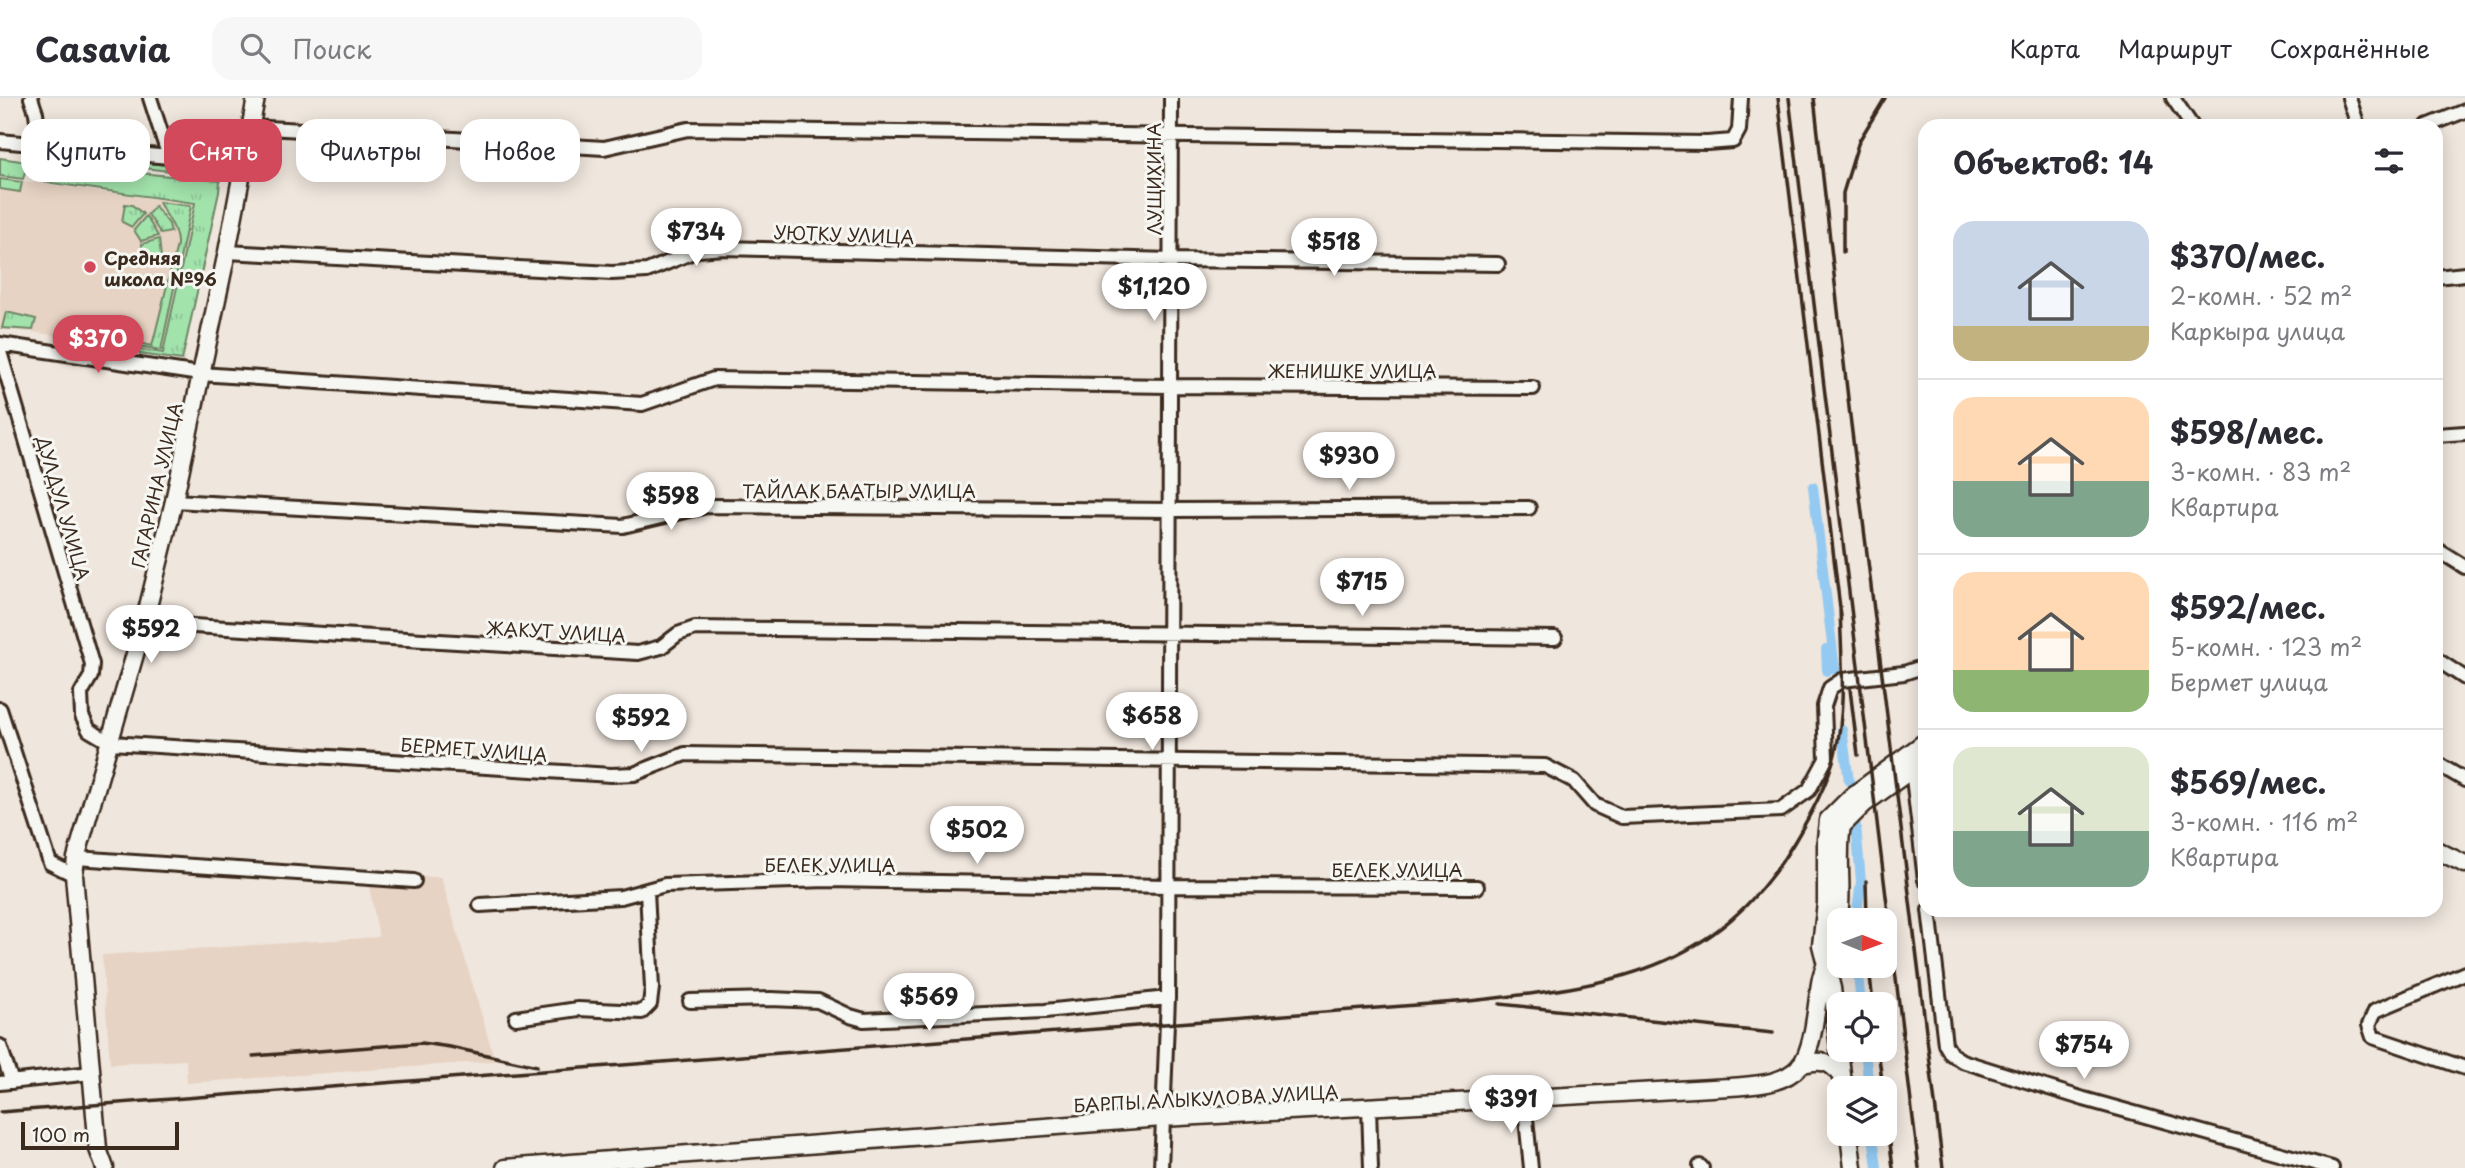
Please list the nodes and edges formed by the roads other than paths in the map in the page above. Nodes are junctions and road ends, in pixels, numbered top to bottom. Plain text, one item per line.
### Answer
1 (31, 98) edge
2 (150, 98) edge
3 (256, 98) edge
4 (1171, 98) edge
5 (1741, 98) edge
6 (2173, 98) edge
7 (2349, 98) edge
8 (2465, 111) edge
9 (37, 119) edge
10 (252, 119) edge
11 (2187, 119) edge
12 (2356, 119) edge
13 (2443, 120) edge
14 (282, 129) edge
15 (1171, 135) junction
16 (0, 141) edge
17 (164, 141) edge
18 (21, 143) edge
19 (241, 182) edge
20 (227, 252) junction
21 (1171, 260) junction
22 (1498, 264) dead end
23 (2465, 274) edge
24 (2443, 277) edge
25 (0, 344) edge
26 (0, 352) edge
27 (200, 374) junction
28 (1170, 386) junction
29 (1533, 388) dead end
30 (2465, 433) edge
31 (2443, 435) edge
32 (174, 501) junction
33 (1529, 508) dead end
34 (1170, 510) junction
35 (2443, 553) edge
36 (2465, 567) edge
37 (144, 623) junction
38 (1169, 632) junction
39 (1555, 638) dead end
40 (2443, 664) edge
41 (1918, 668) edge
42 (2465, 678) edge
43 (0, 709) edge
44 (111, 743) junction
45 (1918, 747) edge
46 (1169, 763) junction
47 (1918, 764) edge
48 (2443, 767) edge
49 (2465, 779) edge
50 (2443, 853) edge
51 (76, 858) junction
52 (2465, 864) edge
53 (74, 874) junction
54 (414, 881) dead end
55 (1168, 886) junction
56 (1477, 887) dead end
57 (647, 891) junction
58 (480, 905) dead end
59 (1929, 917) edge
60 (1825, 964) junction
61 (2465, 973) edge
62 (1168, 998) junction
63 (690, 1001) dead end
64 (516, 1018) dead end
65 (0, 1046) edge
66 (1800, 1065) junction
67 (2465, 1068) edge
68 (91, 1073) junction
69 (1840, 1076) edge
70 (1842, 1076) edge
71 (6, 1083) edge
72 (1524, 1099) junction
73 (1369, 1108) junction
74 (1162, 1118) junction
75 (1850, 1146) edge
76 (105, 1168) edge
77 (505, 1168) edge
78 (1161, 1168) edge
79 (1371, 1168) edge
80 (1531, 1168) edge
81 (1853, 1168) edge
82 (2332, 1168) edge

1 - 9 street
2 - 17 street
3 - 10 main road, ГАГАРИНА УЛИЦА
4 - 15 street, ЛУЩИХИНА
5 - 15 street
6 - 11 street
7 - 12 street
8 - 13 street
14 - 15 street
15 - 21 street, ЛУЩИХИНА
16 - 18 street
19 - 20 main road, ГАГАРИНА УЛИЦА
20 - 21 street, УЮТКУ УЛИЦА
20 - 27 main road, ГАГАРИНА УЛИЦА
21 - 22 street, УЮТКУ УЛИЦА
21 - 28 street, ЛУЩИХИНА
23 - 24 street
25 - 27 street, ЖЕНИШКЕ УЛИЦА
26 - 44 street, ДУЛДУЛ УЛИЦА
27 - 28 street, ЖЕНИШКЕ УЛИЦА
27 - 32 main road, ГАГАРИНА УЛИЦА
28 - 29 street, ЖЕНИШКЕ УЛИЦА
28 - 34 street, ЛУЩИХИНА
30 - 31 street
32 - 34 street, ТАЙЛАК БААТЫР УЛИЦА
32 - 37 main road, ГАГАРИНА УЛИЦА
33 - 34 street, ТАЙЛАК БААТЫР УЛИЦА
34 - 38 street, ЛУЩИХИНА
35 - 36 street
37 - 38 street, ЖАКУТ УЛИЦА
37 - 44 main road, ГАГАРИНА УЛИЦА
38 - 39 street, ЖАКУТ УЛИЦА
38 - 46 street, ЛУЩИХИНА
40 - 42 street
41 - 46 street
43 - 53 street
44 - 46 street, БЕРМЕТ УЛИЦА
44 - 51 main road, ГАГАРИНА УЛИЦА
45 - 60 main road
46 - 55 street, ЛУЩИХИНА
47 - 60 main road
48 - 49 street
50 - 52 main road
51 - 53 main road, ГАГАРИНА УЛИЦА
51 - 54 street
53 - 68 main road, ГАГАРИНА УЛИЦА
55 - 56 street, БЕЛЕК УЛИЦА
55 - 57 street, БЕЛЕК УЛИЦА
55 - 62 street, ЛУЩИХИНА
57 - 58 street, БЕЛЕК УЛИЦА
57 - 64 street
59 - 82 street
60 - 66 main road
60 - 70 main road
61 - 67 street
62 - 63 street
62 - 74 street, ЛУЩИХИНА
65 - 71 street
66 - 69 main road
66 - 72 main road, БАРПЫ АЛЫКУЛОВА УЛИЦА
68 - 71 street
68 - 76 main road, ГАГАРИНА УЛИЦА
72 - 73 main road, БАРПЫ АЛЫКУЛОВА УЛИЦА
72 - 80 street
73 - 74 main road, БАРПЫ АЛЫКУЛОВА УЛИЦА
73 - 79 street
74 - 77 main road, БАРПЫ АЛЫКУЛОВА УЛИЦА
74 - 78 street, ЛУЩИХИНА
75 - 81 main road

